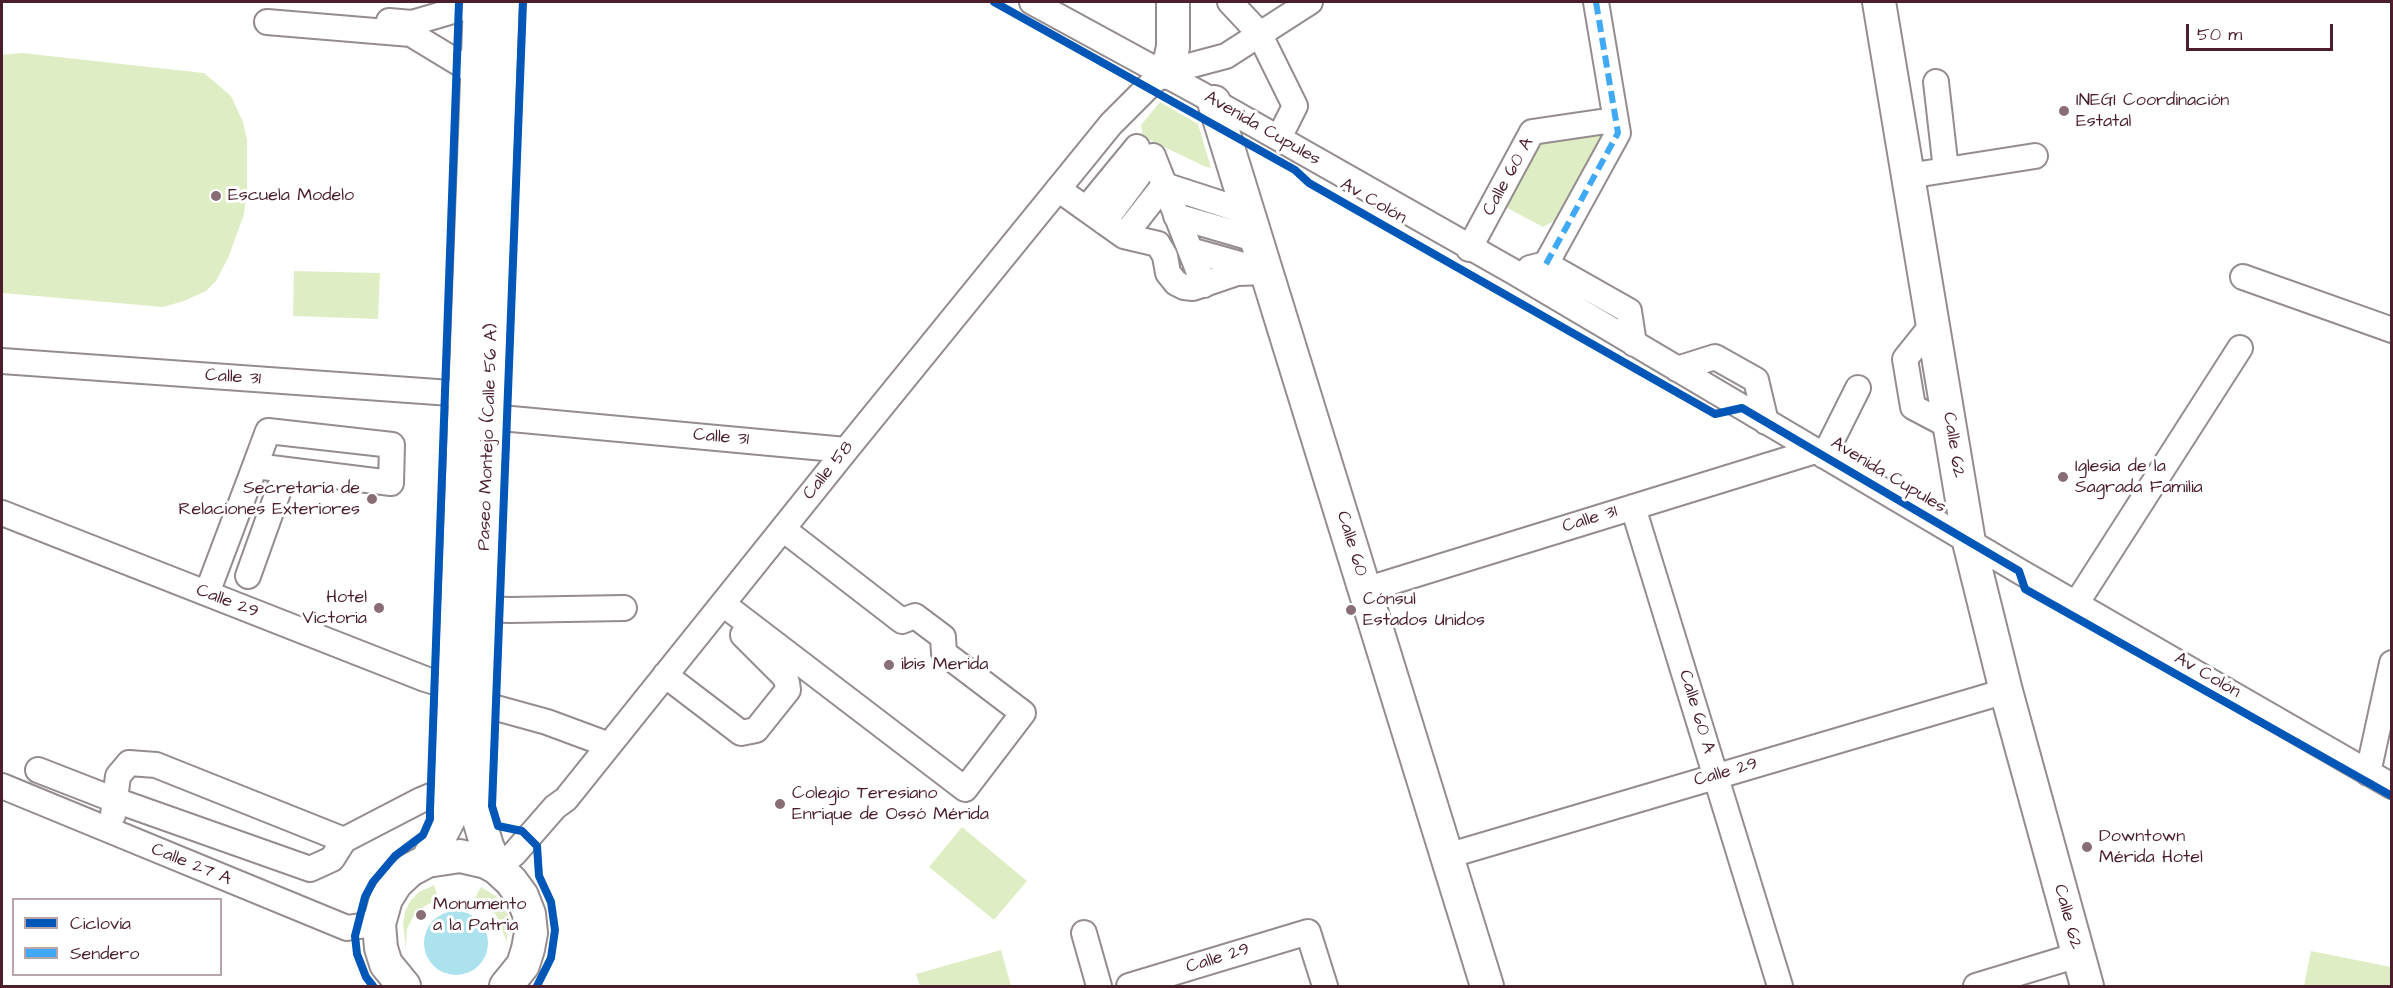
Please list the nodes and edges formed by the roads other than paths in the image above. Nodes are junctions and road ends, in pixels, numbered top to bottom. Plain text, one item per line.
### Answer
1 (488, 2) edge
2 (1032, 2) edge
3 (1173, 2) edge
4 (1230, 2) edge
5 (1311, 2) edge
6 (1596, 2) edge
7 (1879, 2) edge
8 (1259, 33) junction
9 (1162, 73) junction
10 (477, 74) junction
11 (1936, 82) dead end
12 (1214, 102) junction
13 (1600, 122) dead end
14 (1279, 138) junction
15 (1137, 147) dead end
16 (2035, 156) dead end
17 (1946, 170) junction
18 (1908, 176) junction
19 (1164, 185) junction
20 (1058, 189) junction
21 (1095, 216) junction
22 (1176, 216) junction
23 (1254, 226) junction
24 (1124, 236) junction
25 (1469, 249) junction
26 (1190, 250) junction
27 (1546, 264) junction
28 (1268, 272) junction
29 (1514, 272) junction
30 (2243, 277) dead end
31 (1204, 285) junction
32 (2391, 330) edge
33 (1634, 344) junction
34 (2240, 348) dead end
35 (2, 361) edge
36 (1857, 388) dead end
37 (465, 394) junction
38 (490, 417) junction
39 (846, 450) junction
40 (1819, 454) junction
41 (255, 466) junction
42 (286, 470) junction
43 (1633, 507) junction
44 (2, 513) edge
45 (783, 529) junction
46 (1969, 542) junction
47 (248, 576) dead end
48 (1365, 590) junction
49 (207, 594) junction
50 (2076, 604) junction
51 (624, 608) dead end
52 (720, 608) junction
53 (482, 609) junction
54 (2391, 663) edge
55 (665, 675) junction
56 (2006, 691) junction
57 (466, 695) junction
58 (609, 745) junction
59 (38, 770) dead end
60 (2368, 773) junction
61 (1716, 776) junction
62 (2391, 784) edge
63 (2, 786) edge
64 (450, 788) junction
65 (115, 800) junction
66 (110, 832) junction
67 (344, 840) junction
68 (1447, 856) junction
69 (427, 861) junction
70 (497, 868) junction
71 (380, 917) junction
72 (1084, 933) dead end
73 (2078, 955) junction
74 (391, 979) edge
75 (1481, 985) edge
76 (506, 987) edge
77 (1100, 987) edge
78 (1129, 987) edge
79 (1325, 987) edge
80 (1780, 987) edge
81 (1976, 987) edge
82 (2087, 987) edge

1 - 10 main road, Paseo Montejo (Calle 56 A)
1 - 10 street
1 - 38 main road, Paseo Montejo (Calle 56 A)
2 - 9 street, Avenida Cupules
3 - 9 main road
4 - 8 street
5 - 8 street
6 - 27 street
7 - 18 main road, Calle 62
8 - 9 street
8 - 14 street
9 - 12 street, Avenida Cupules
9 - 20 street, Calle 58
10 - 37 main road, Paseo Montejo (Calle 56 A)
11 - 17 street
12 - 14 street, Avenida Cupules
12 - 23 main road, Calle 60
13 - 25 street, Calle 60 A
14 - 25 street, Avenida Cupules
15 - 21 street
16 - 17 street
17 - 18 street
18 - 46 main road, Calle 62
19 - 21 street
19 - 22 street
19 - 23 street
19 - 24 street
20 - 21 street
20 - 39 street, Calle 58
21 - 24 street
22 - 23 street
22 - 26 street
23 - 28 main road, Calle 60
24 - 31 street
25 - 29 street, Avenida Cupules
26 - 28 street
26 - 31 street
27 - 29 street
27 - 33 street
28 - 31 street
28 - 48 main road, Calle 60
29 - 33 street, Avenida Cupules
30 - 32 street
33 - 40 street, Avenida Cupules
34 - 50 street
35 - 37 street, Calle 31
36 - 40 street
37 - 57 main road, Paseo Montejo (Calle 56 A)
38 - 39 street, Calle 31
38 - 53 main road, Paseo Montejo (Calle 56 A)
39 - 45 street, Calle 58
40 - 43 street, Calle 31
40 - 46 street, Avenida Cupules
41 - 42 street
41 - 42 street
41 - 49 street
42 - 47 street
43 - 48 street, Calle 31
43 - 61 street, Calle 60 A
44 - 49 street, Calle 29
45 - 52 street, Calle 58
45 - 52 street
46 - 50 street, Avenida Cupules
46 - 56 main road, Calle 62
48 - 68 main road, Calle 60
49 - 57 street, Calle 29
50 - 60 street, Avenida Cupules
51 - 53 street
52 - 55 street, Calle 58
52 - 55 street
53 - 57 main road, Paseo Montejo (Calle 56 A)
54 - 60 street
55 - 58 street, Calle 58
56 - 61 street, Calle 29
56 - 73 main road, Calle 62
57 - 58 street, Calle 29
57 - 64 main road, Paseo Montejo (Calle 56 A)
57 - 70 main road, Paseo Montejo (Calle 56 A)
58 - 70 street, Calle 58
59 - 65 street
60 - 62 street, Avenida Cupules
61 - 68 street, Calle 29
61 - 80 street, Calle 60 A
63 - 66 street, Calle 27 A
64 - 67 street
64 - 69 main road, Paseo Montejo (Calle 56 A)
65 - 66 street
65 - 67 street
65 - 67 street
66 - 71 street, Calle 27 A
68 - 75 main road, Calle 60
69 - 70 main road
69 - 71 main road
70 - 76 main road
71 - 74 main road
72 - 77 street
73 - 81 street
73 - 82 main road, Calle 62
78 - 79 street, Calle 29

